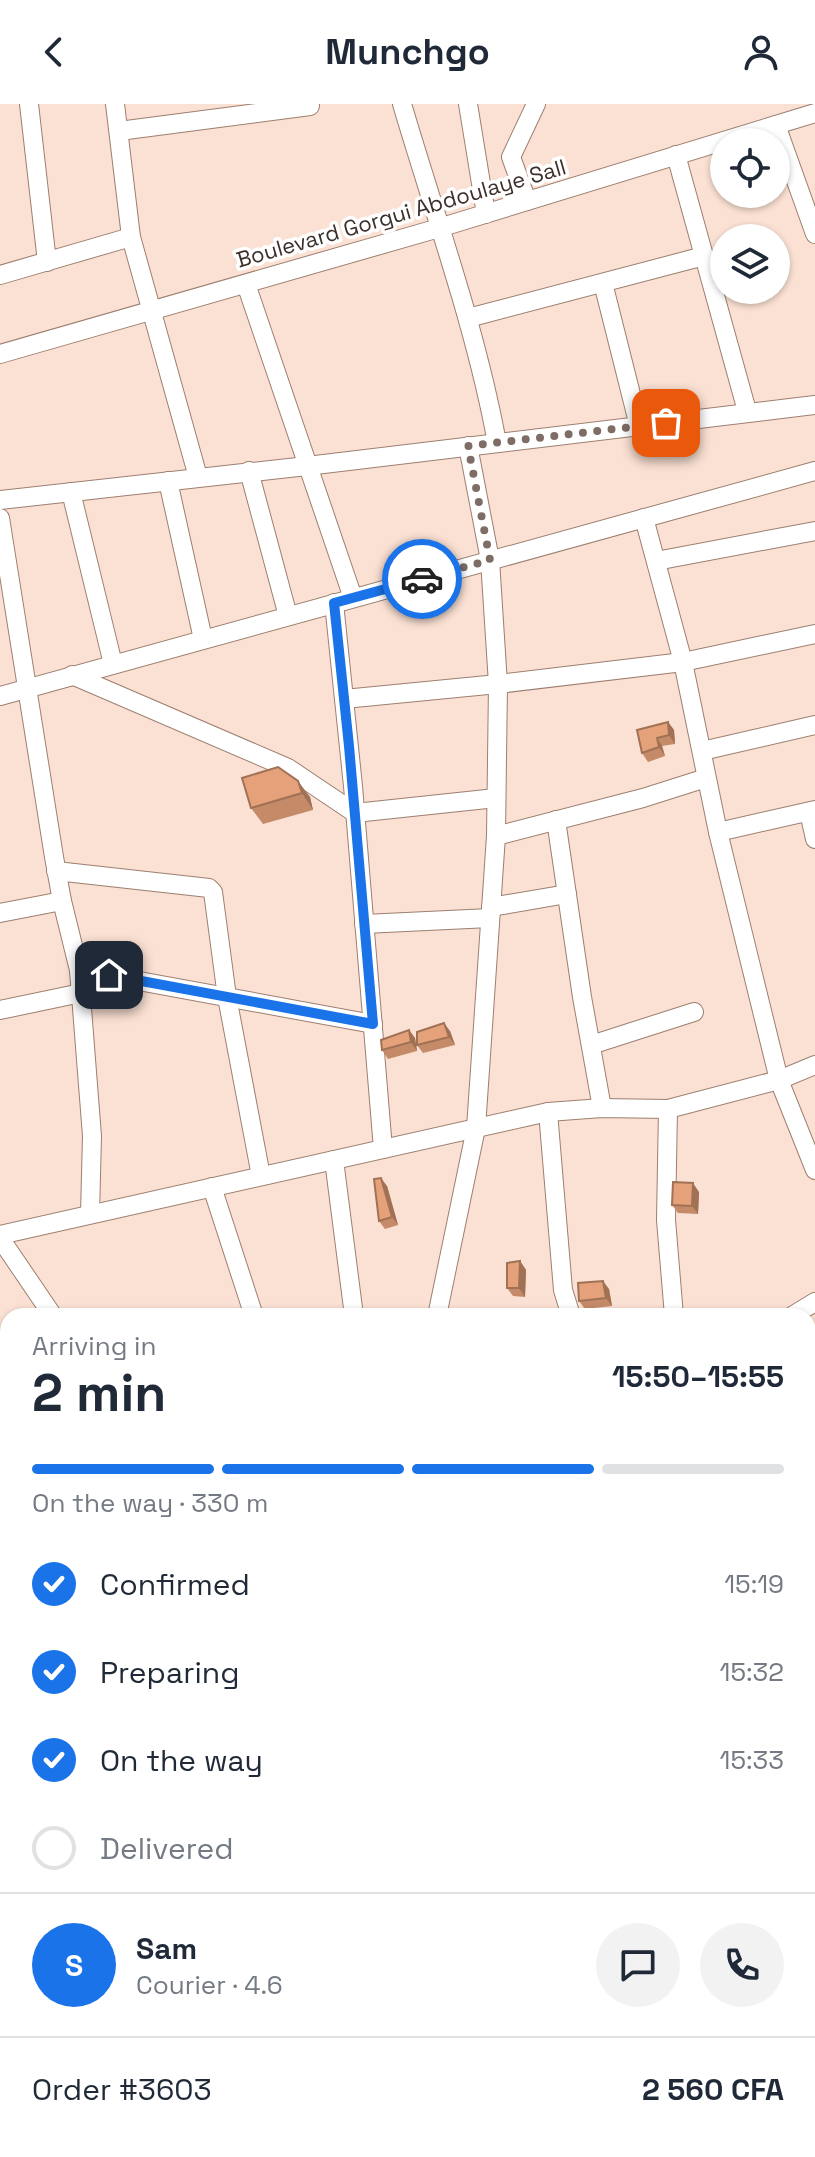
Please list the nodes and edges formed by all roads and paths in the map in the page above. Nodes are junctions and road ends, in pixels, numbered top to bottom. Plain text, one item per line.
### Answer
1 (29, 104) edge
2 (115, 104) edge
3 (402, 104) edge
4 (468, 104) edge
5 (536, 104) edge
6 (310, 106) dead end
7 (815, 113) edge
8 (776, 125) junction
9 (119, 131) junction
10 (676, 155) junction
11 (527, 201) junction
12 (486, 214) junction
13 (439, 228) junction
14 (815, 234) edge
15 (131, 237) junction
16 (704, 256) junction
17 (47, 262) junction
18 (0, 275) edge
19 (603, 283) junction
20 (246, 284) junction
21 (152, 310) junction
22 (468, 318) junction
23 (0, 354) edge
24 (815, 405) edge
25 (747, 411) junction
26 (639, 426) junction
27 (497, 443) junction
28 (468, 446) junction
29 (307, 466) junction
30 (249, 471) junction
31 (815, 471) edge
32 (198, 477) junction
33 (168, 481) junction
34 (71, 492) junction
35 (0, 500) edge
36 (0, 518) edge
37 (644, 518) junction
38 (815, 531) edge
39 (490, 560) junction
40 (656, 561) junction
41 (5, 575) edge
42 (353, 598) junction
43 (334, 603) junction
44 (288, 616) junction
45 (815, 634) edge
46 (203, 639) junction
47 (683, 662) junction
48 (113, 664) junction
49 (72, 675) junction
50 (498, 684) junction
51 (26, 688) junction
52 (0, 696) edge
53 (344, 699) junction
54 (815, 725) edge
55 (702, 751) junction
56 (706, 778) junction
57 (496, 798) junction
58 (812, 811) edge
59 (355, 813) junction
60 (556, 820) junction
61 (718, 832) junction
62 (496, 836) junction
63 (815, 839) edge
64 (56, 871) junction
65 (567, 894) junction
66 (62, 901) junction
67 (490, 912) junction
68 (0, 913) edge
69 (364, 924) junction
70 (79, 970) junction
71 (81, 993) junction
72 (227, 997) junction
73 (0, 1010) edge
74 (694, 1012) dead end
75 (373, 1024) junction
76 (591, 1045) junction
77 (815, 1065) edge
78 (779, 1080) junction
79 (602, 1108) junction
80 (668, 1109) junction
81 (548, 1112) junction
82 (476, 1128) junction
83 (383, 1149) junction
84 (334, 1160) junction
85 (815, 1170) edge
86 (261, 1176) junction
87 (212, 1187) junction
88 (90, 1214) junction
89 (0, 1236) edge
90 (48, 1308) edge
91 (251, 1308) edge
92 (353, 1308) edge
93 (439, 1308) edge
94 (569, 1308) edge
95 (673, 1308) edge

1 - 17 street
2 - 9 street
3 - 13 street
4 - 12 street
5 - 11 street
6 - 9 street
7 - 8 street, Boulevard Gorgui Abdoulaye Sall
8 - 10 street, Boulevard Gorgui Abdoulaye Sall
8 - 14 street
9 - 15 street
10 - 11 street, Boulevard Gorgui Abdoulaye Sall
10 - 16 street
11 - 12 street, Boulevard Gorgui Abdoulaye Sall
12 - 13 street, Boulevard Gorgui Abdoulaye Sall
13 - 20 street, Boulevard Gorgui Abdoulaye Sall
13 - 22 street
15 - 17 street
15 - 21 street
16 - 19 street
16 - 25 street
17 - 18 street
19 - 22 street
19 - 26 street
20 - 21 street, Boulevard Gorgui Abdoulaye Sall
20 - 29 street
21 - 23 street, Boulevard Gorgui Abdoulaye Sall
21 - 32 street
22 - 27 street
24 - 25 street
25 - 26 street
26 - 27 street
27 - 28 street
28 - 29 street
28 - 39 street
29 - 30 street
29 - 42 street
30 - 32 street
30 - 44 street
31 - 37 street
32 - 33 street
33 - 34 street
33 - 46 street
34 - 35 street
34 - 48 street
36 - 41 street
37 - 39 street
37 - 40 street
38 - 40 street
39 - 42 street
39 - 50 street
40 - 47 street
41 - 51 street
42 - 43 street
43 - 44 street
43 - 53 street
44 - 46 street
45 - 47 street
46 - 48 street
47 - 50 street
47 - 55 street
48 - 49 street
49 - 51 street
49 - 59 street
50 - 53 street
50 - 57 street
51 - 52 street
51 - 64 street
53 - 59 street
54 - 55 street
55 - 56 street
56 - 60 street
56 - 61 street
57 - 59 street
57 - 62 street
58 - 61 street
58 - 63 street
59 - 69 street
60 - 62 street
60 - 65 street
61 - 78 street
62 - 67 street
64 - 66 street
64 - 72 street
65 - 67 street
65 - 76 street
66 - 68 street
66 - 70 street
67 - 69 street
67 - 82 street
69 - 75 street
70 - 71 street
70 - 72 street
71 - 73 street
71 - 88 street
72 - 75 street
72 - 86 street
74 - 76 street
75 - 83 street
76 - 79 street
77 - 78 street
78 - 80 street
78 - 85 street
79 - 80 street
79 - 81 street
80 - 95 street
81 - 82 street
81 - 94 street
82 - 83 street
82 - 93 street
83 - 84 street
84 - 86 street
84 - 92 street
86 - 87 street
87 - 88 street
87 - 91 street
88 - 89 street
89 - 90 street

